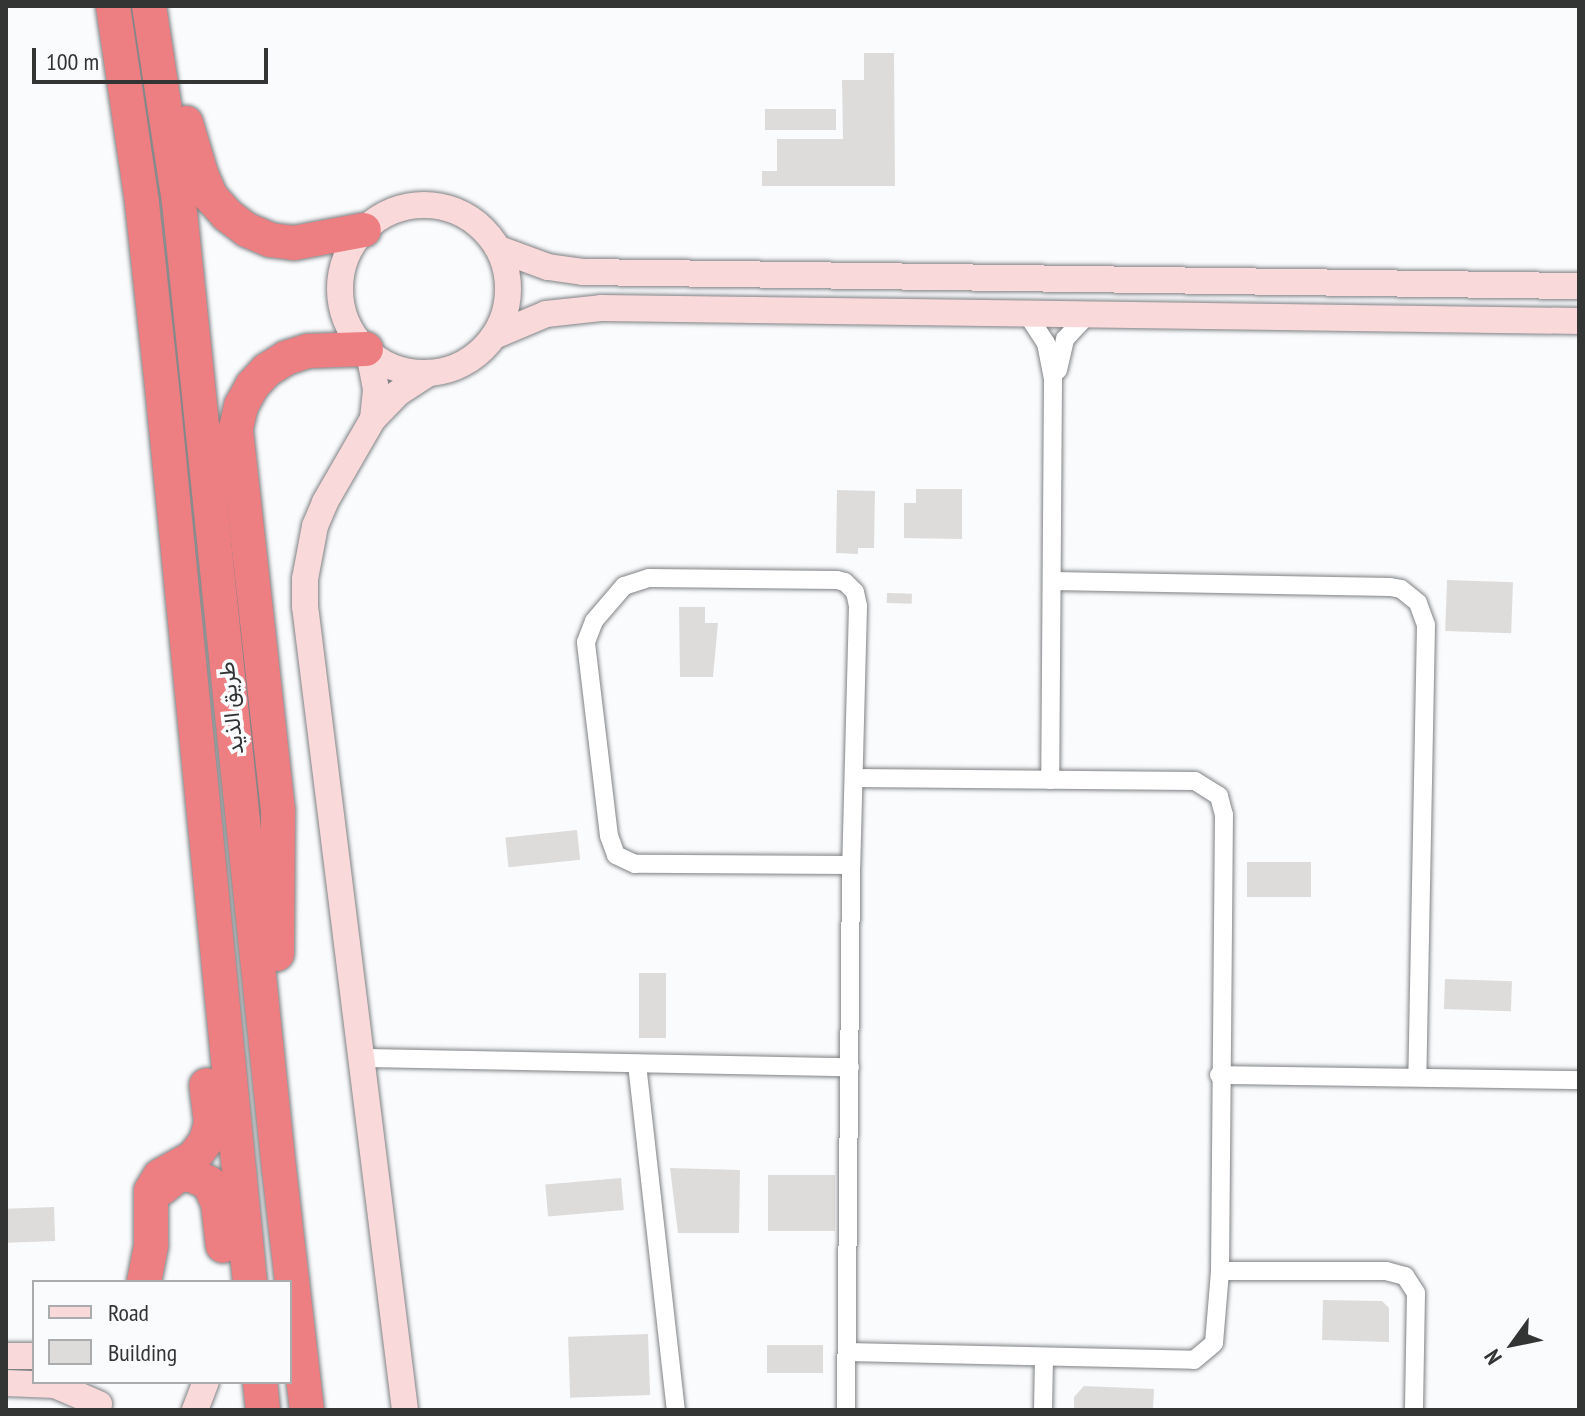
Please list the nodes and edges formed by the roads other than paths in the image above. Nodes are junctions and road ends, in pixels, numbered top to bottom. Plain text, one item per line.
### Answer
1 (113, 6) edge
2 (151, 6) edge
3 (364, 230) junction
4 (499, 249) junction
5 (1579, 286) edge
6 (1027, 314) junction
7 (1087, 315) junction
8 (1579, 321) edge
9 (494, 336) junction
10 (368, 351) junction
11 (429, 373) junction
12 (1053, 380) junction
13 (373, 419) junction
14 (1052, 581) junction
15 (854, 778) junction
16 (1050, 780) junction
17 (851, 865) junction
18 (215, 952) junction
19 (363, 1058) junction
20 (637, 1064) junction
21 (850, 1067) junction
22 (1219, 1075) junction
23 (1417, 1077) junction
24 (1579, 1080) edge
25 (279, 1169) junction
26 (1220, 1271) junction
27 (144, 1280) edge
28 (170, 1280) edge
29 (228, 1280) edge
30 (250, 1280) edge
31 (292, 1280) edge
32 (292, 1281) edge
33 (847, 1352) junction
34 (6, 1356) edge
35 (32, 1356) edge
36 (1044, 1359) junction
37 (6, 1383) edge
38 (205, 1384) edge
39 (98, 1399) edge
40 (195, 1410) edge
41 (307, 1410) edge
42 (405, 1410) edge
43 (676, 1410) edge
44 (846, 1410) edge
45 (1043, 1410) edge
46 (1414, 1410) edge

1 - 18 highway, طريق الذيد
2 - 3 highway
2 - 25 highway, طريق الذيد
3 - 4 street
3 - 10 street
4 - 5 street
4 - 9 street
6 - 7 street
6 - 9 street
6 - 12 street
7 - 8 street
7 - 12 street
9 - 11 street
10 - 11 street
10 - 13 street
10 - 25 highway
11 - 13 street
12 - 14 street
13 - 19 street
14 - 16 street
14 - 23 street
15 - 16 street
15 - 17 street
15 - 17 street
16 - 22 street
17 - 21 street
18 - 27 highway
18 - 30 highway, طريق الذيد
19 - 20 street
19 - 42 street
20 - 21 street
20 - 43 street
21 - 33 street
22 - 23 street
22 - 26 street
23 - 24 street
25 - 31 highway, طريق الذيد
26 - 36 street
26 - 46 street
28 - 29 highway
32 - 41 highway, طريق الذيد
33 - 36 street
33 - 44 street
34 - 35 street
36 - 45 street
37 - 39 street
38 - 40 street

